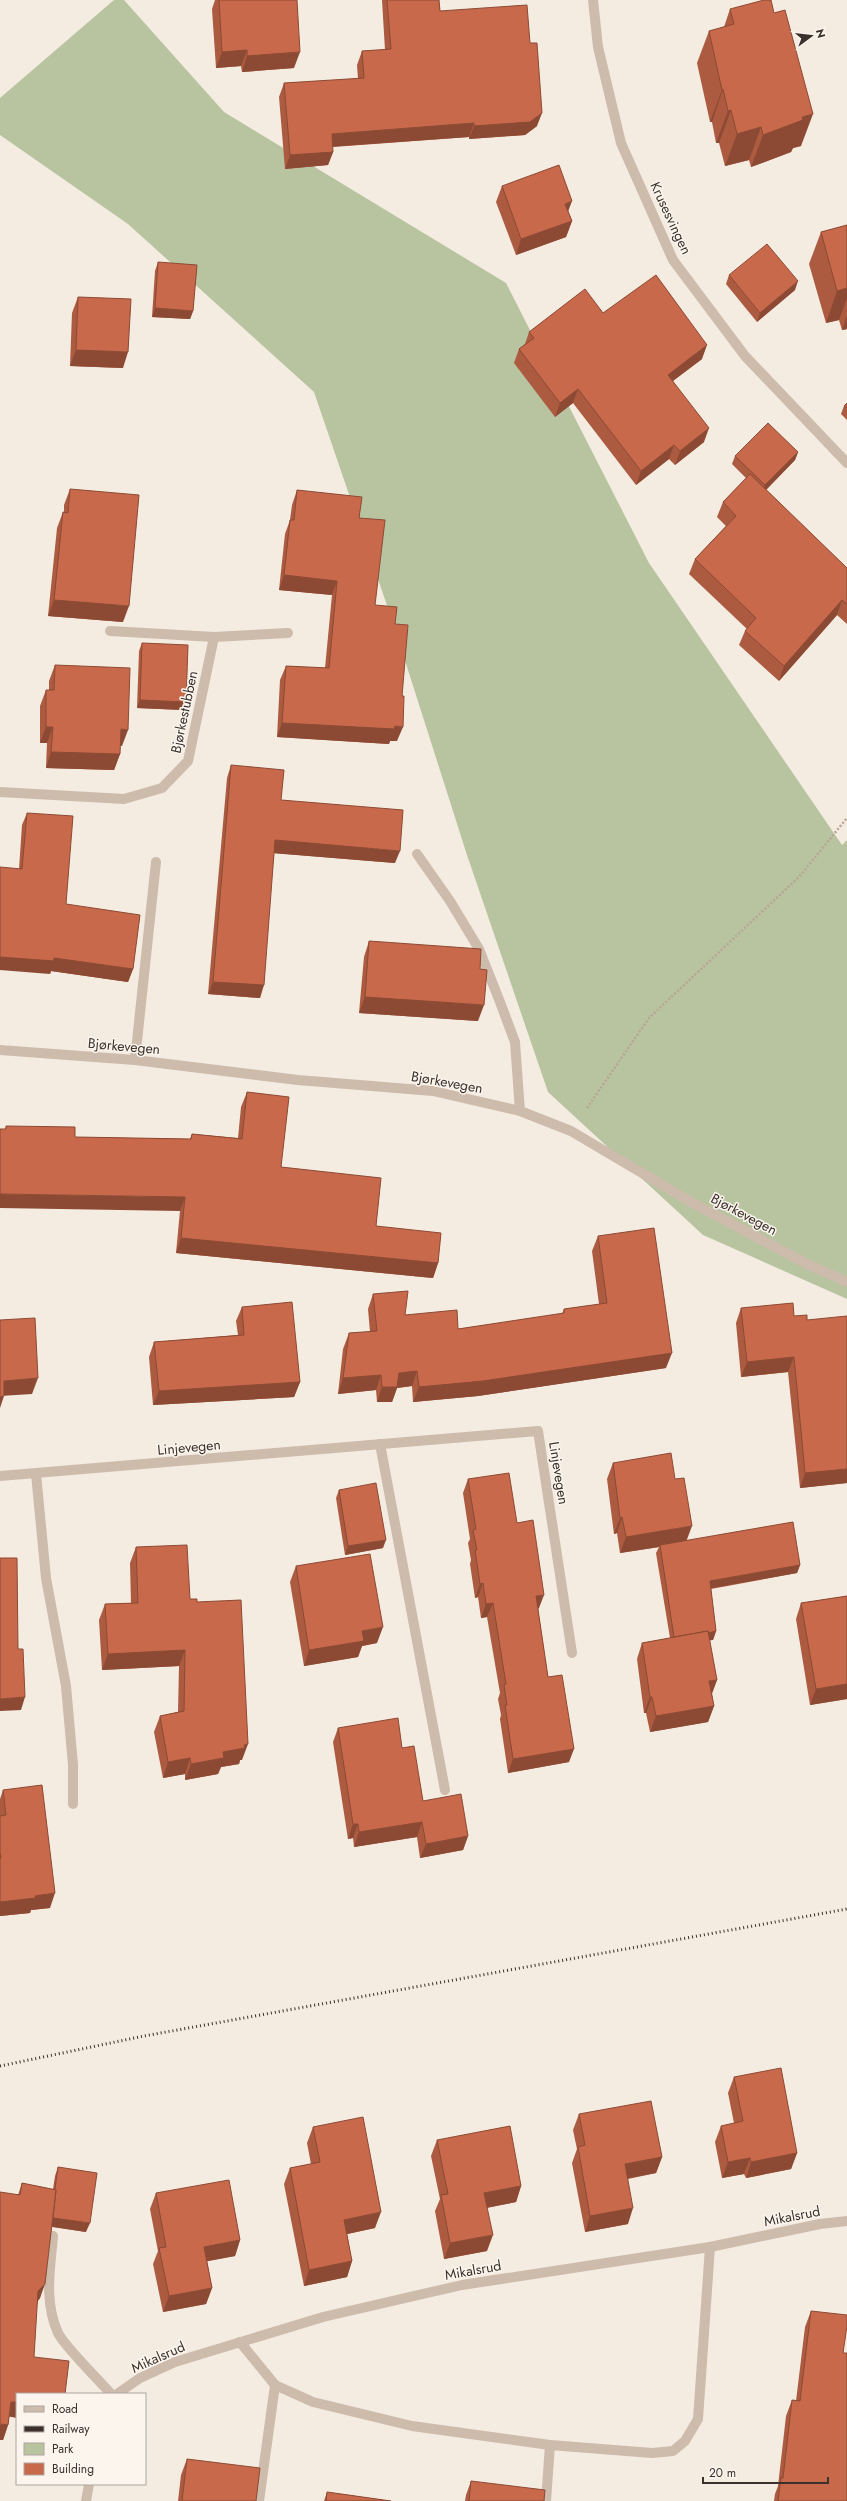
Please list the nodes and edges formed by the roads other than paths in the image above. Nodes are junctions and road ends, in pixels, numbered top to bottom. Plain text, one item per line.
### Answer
1 (593, 0) edge
2 (847, 462) edge
3 (110, 631) dead end
4 (288, 633) dead end
5 (214, 636) junction
6 (0, 792) edge
7 (417, 854) dead end
8 (156, 862) dead end
9 (0, 1050) edge
10 (135, 1060) junction
11 (520, 1111) junction
12 (847, 1282) edge
13 (380, 1444) junction
14 (36, 1474) junction
15 (0, 1476) edge
16 (572, 1653) dead end
17 (445, 1790) dead end
18 (73, 1804) dead end
19 (847, 2221) edge
20 (53, 2236) edge
21 (710, 2247) junction
22 (240, 2342) junction
23 (276, 2385) junction
24 (110, 2393) edge
25 (118, 2393) edge
26 (550, 2446) junction
27 (88, 2485) edge
28 (86, 2501) edge
29 (259, 2501) edge
30 (546, 2501) edge

1 - 2 street, Krusesvingen
3 - 5 street
4 - 5 street
5 - 6 street, Bjørkestubben
7 - 11 street
8 - 10 street
9 - 10 street, Bjørkevegen
10 - 11 street, Bjørkevegen
11 - 12 street, Bjørkevegen
13 - 14 street, Linjevegen
13 - 16 street, Linjevegen
13 - 17 street
14 - 15 street, Linjevegen
14 - 18 street
19 - 21 street, Mikalsrud
20 - 24 street
21 - 22 street, Mikalsrud
21 - 26 street
22 - 23 street
22 - 25 street, Mikalsrud
23 - 26 street
23 - 29 street
26 - 30 street
27 - 28 street

